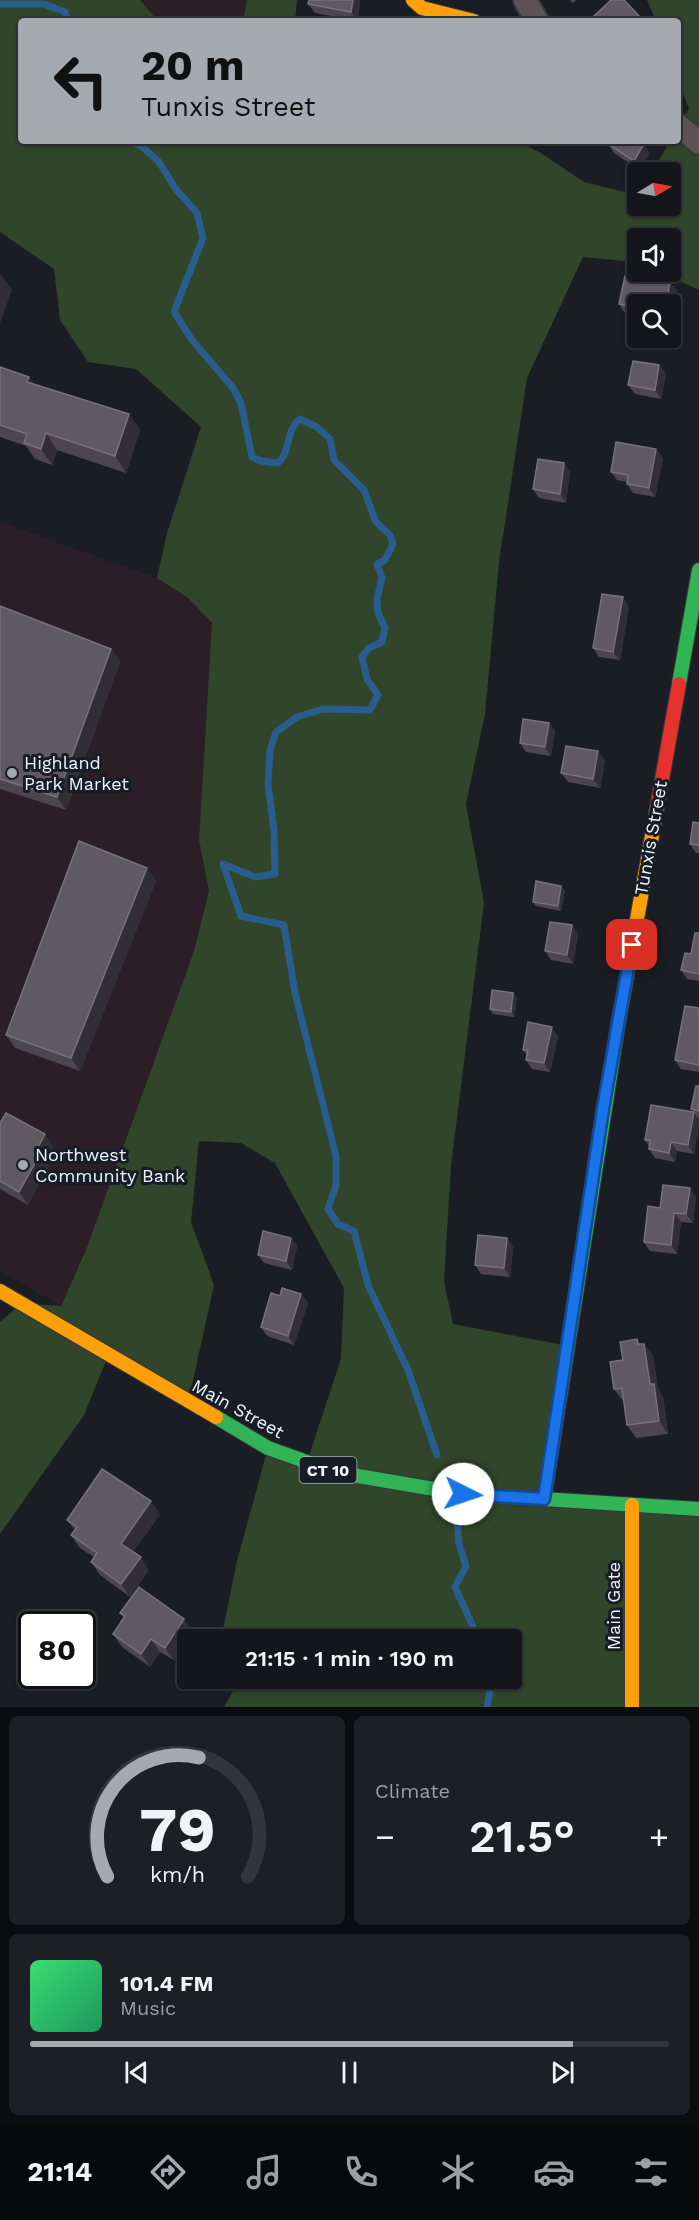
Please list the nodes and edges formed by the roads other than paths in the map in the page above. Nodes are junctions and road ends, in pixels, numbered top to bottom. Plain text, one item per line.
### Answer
1 (413, 0) edge
2 (525, 0) edge
3 (462, 18) edge
4 (535, 18) edge
5 (681, 128) edge
6 (699, 143) edge
7 (699, 570) edge
8 (0, 1291) edge
9 (544, 1499) junction
10 (632, 1505) junction
11 (699, 1509) edge
12 (632, 1707) edge

1 - 3 main road
2 - 4 street
5 - 6 street
7 - 9 main road, Tunxis Street
8 - 9 main road, Main Street / CT 10
9 - 10 main road, Main Street / CT 10
10 - 11 main road, Main Street / CT 10
10 - 12 main road, Main Gate

